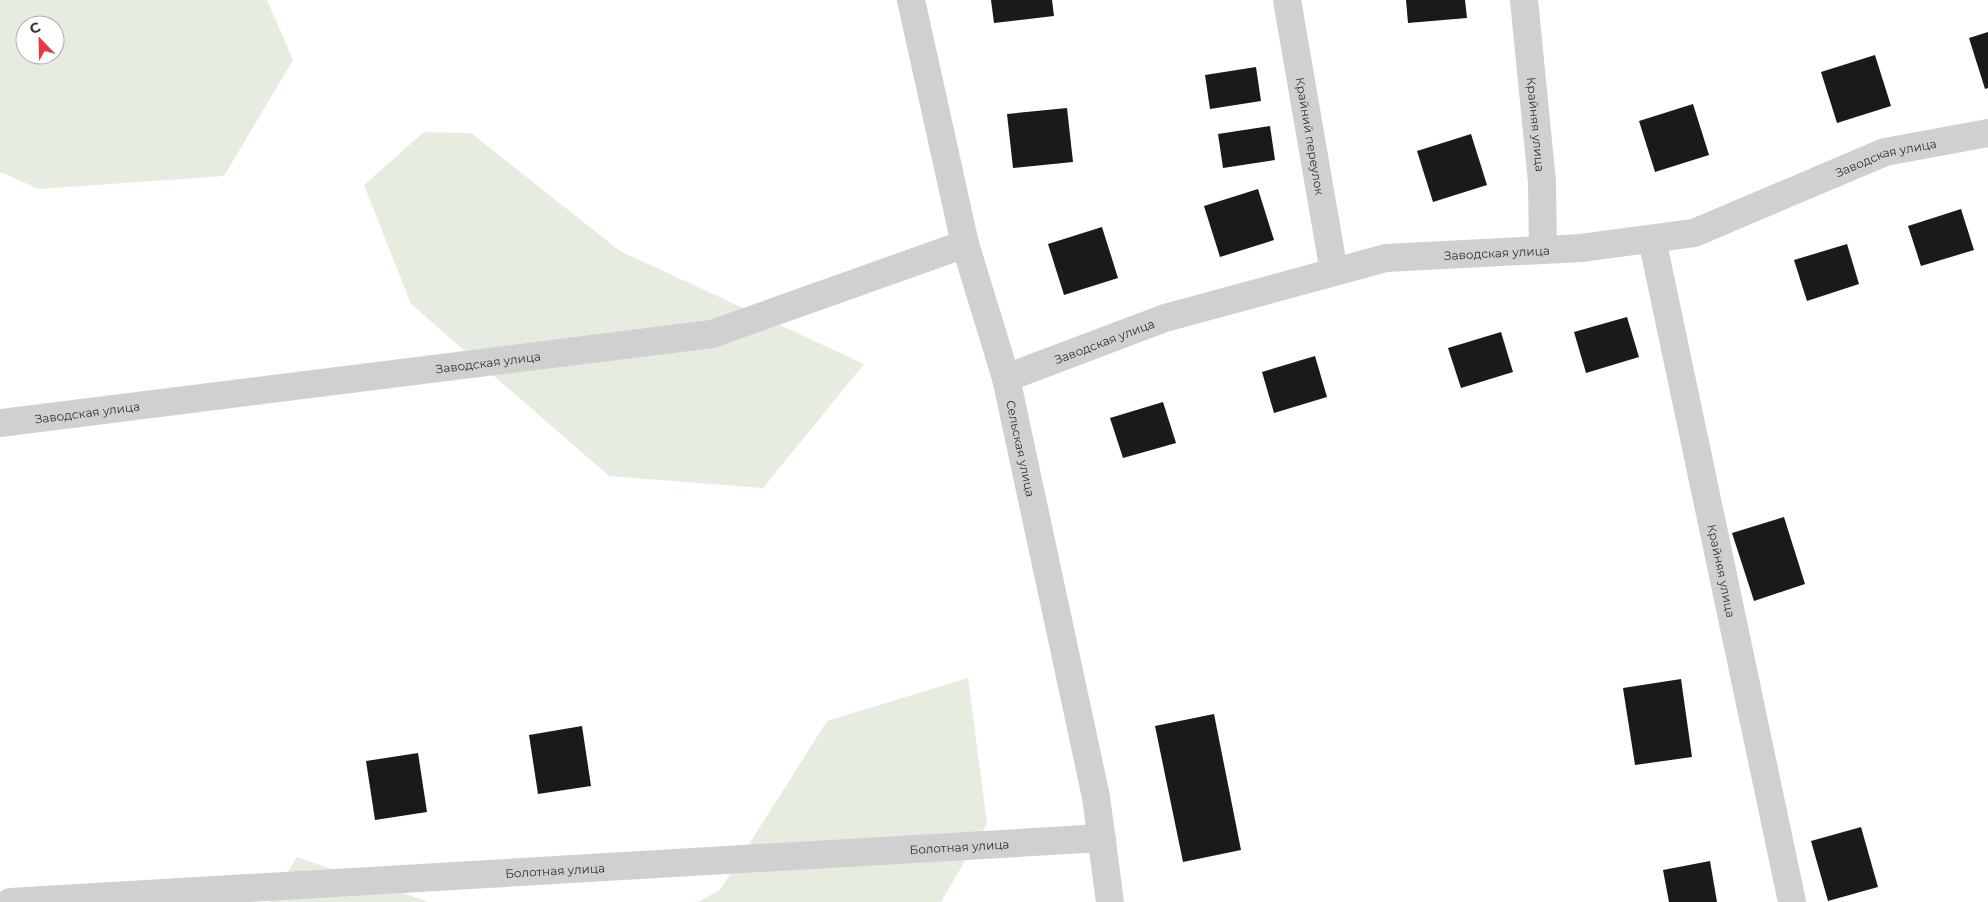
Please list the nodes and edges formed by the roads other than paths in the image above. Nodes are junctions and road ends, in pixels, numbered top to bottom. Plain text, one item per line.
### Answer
1 (912, 0) edge
2 (1287, 0) edge
3 (1524, 0) edge
4 (1988, 133) edge
5 (1652, 239) junction
6 (965, 244) junction
7 (1543, 250) junction
8 (1334, 272) junction
9 (1006, 378) junction
10 (0, 423) edge
11 (1102, 838) junction
12 (10, 902) edge
13 (1110, 902) edge
14 (1792, 902) edge

1 - 6 street, Сельская улица
2 - 8 street, Крайний переулок
3 - 7 street, Крайняя улица
4 - 5 street, Заводская улица
5 - 7 street, Заводская улица
5 - 14 street, Крайняя улица
6 - 9 street, Сельская улица
6 - 10 street, Заводская улица
7 - 8 street, Заводская улица
8 - 9 street, Заводская улица
9 - 11 street, Сельская улица
11 - 12 street, Болотная улица
11 - 13 street, Сельская улица

